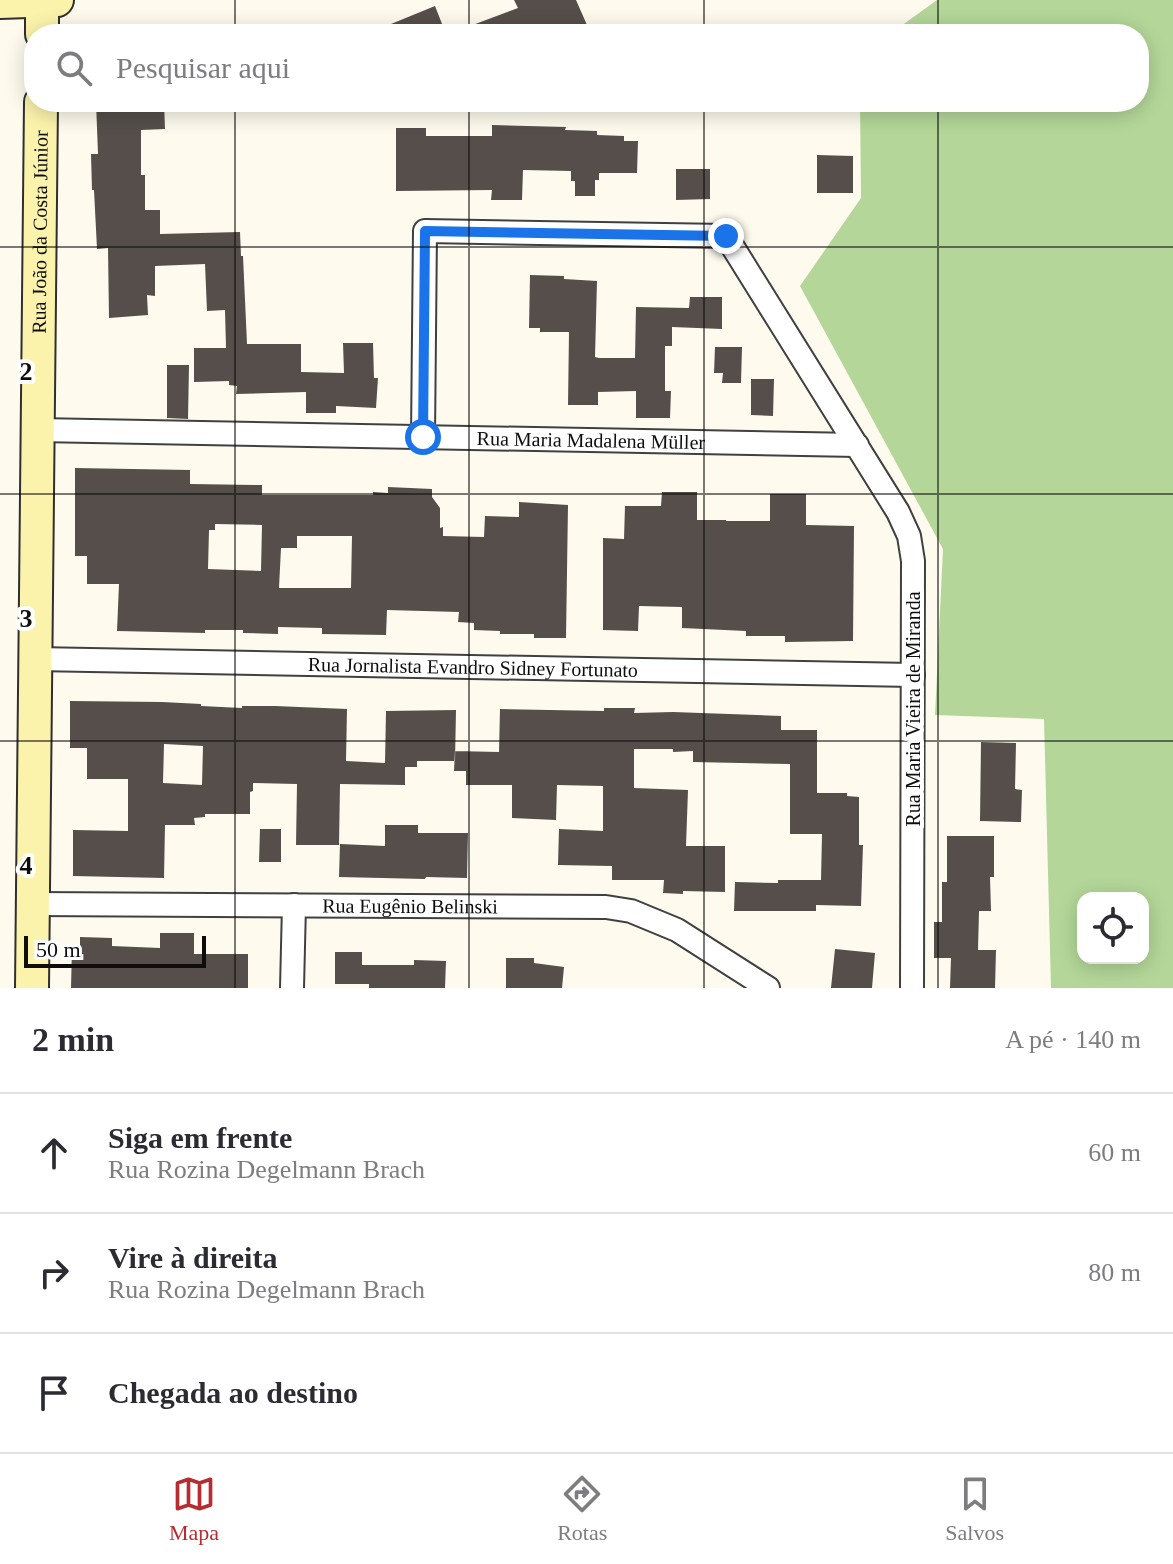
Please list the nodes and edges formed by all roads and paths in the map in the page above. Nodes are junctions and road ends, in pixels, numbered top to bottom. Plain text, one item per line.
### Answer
1 (42, 0) edge
2 (57, 0) edge
3 (0, 2) edge
4 (42, 24) edge
5 (41, 112) edge
6 (37, 430) junction
7 (423, 437) junction
8 (857, 445) junction
9 (35, 659) junction
10 (913, 675) junction
11 (32, 904) junction
12 (294, 905) junction
13 (32, 988) edge
14 (292, 988) edge
15 (768, 988) edge
16 (912, 988) edge

1 - 2 main road
1 - 3 main road
1 - 4 main road
5 - 6 main road, Rua João da Costa Júnior
6 - 7 street, Rua Maria Madalena Müller
6 - 9 main road, Rua João da Costa Júnior
7 - 8 street, Rua Maria Madalena Müller
7 - 8 street, Rua Maria Vieira de Miranda
8 - 10 street, Rua Maria Vieira de Miranda
9 - 10 street, Rua Jornalista Evandro Sidney Fortunato
9 - 11 main road, Rua João da Costa Júnior
10 - 16 street, Rua Maria Vieira de Miranda
11 - 12 street, Rua Eugênio Belinski
11 - 13 main road, Rua João da Costa Júnior
12 - 14 street
12 - 15 street, Rua Eugênio Belinski

